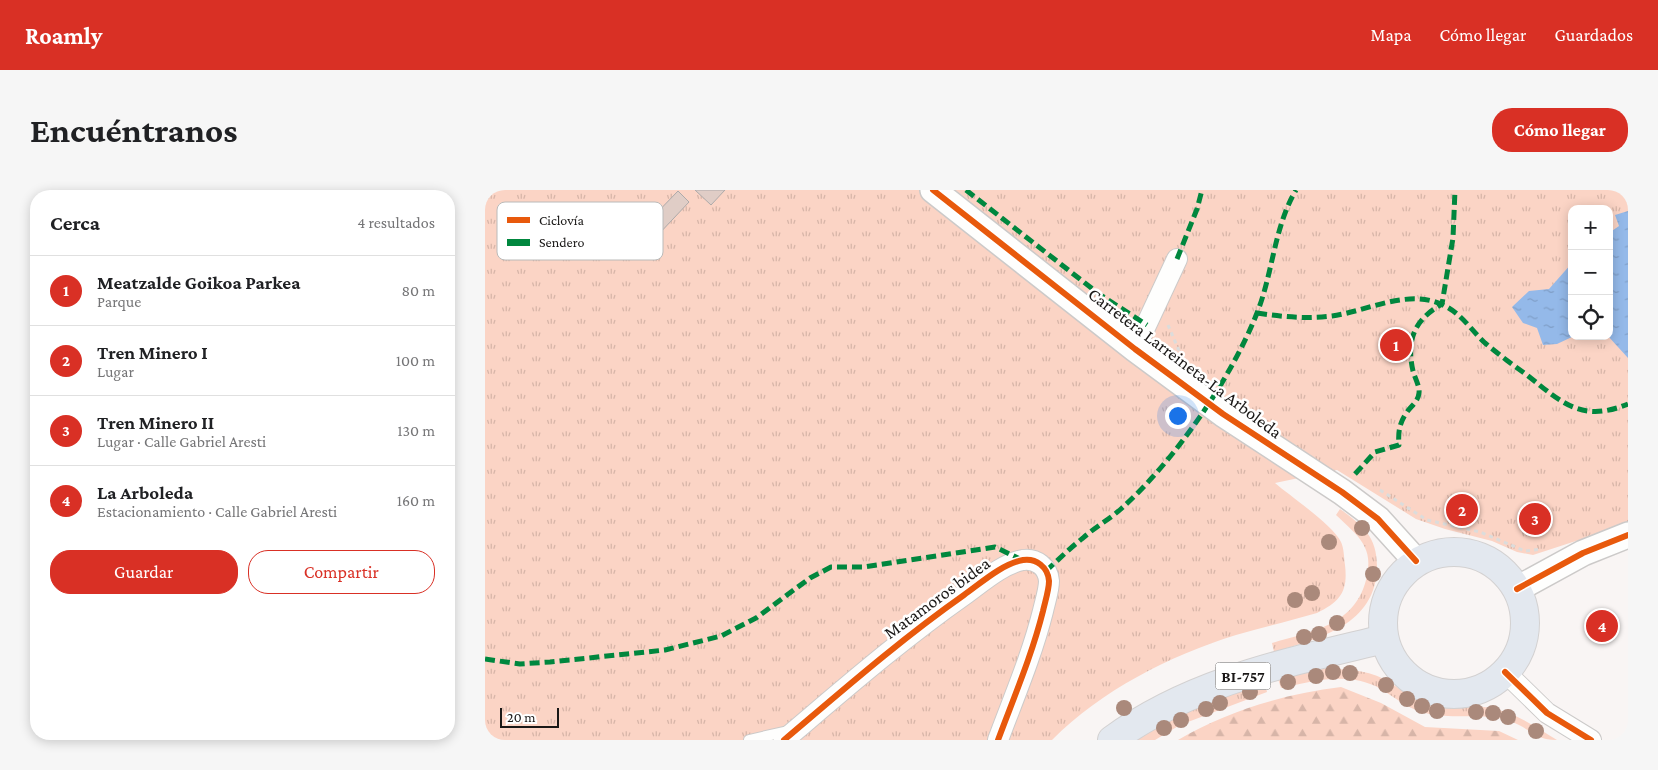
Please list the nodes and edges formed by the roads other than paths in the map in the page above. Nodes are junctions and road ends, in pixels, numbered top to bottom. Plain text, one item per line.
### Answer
1 (933, 190) edge
2 (1177, 259) dead end
3 (1135, 349) junction
4 (1628, 535) edge
5 (1416, 561) junction
6 (1517, 589) junction
7 (1384, 639) junction
8 (1505, 672) junction
9 (790, 735) edge
10 (749, 740) edge
11 (998, 740) edge
12 (1112, 740) edge
13 (1591, 740) edge

1 - 3 street, Carretera Larreineta-La Arboleda
2 - 3 street
3 - 5 street, Carretera Larreineta-La Arboleda
4 - 6 street
5 - 6 main road
5 - 7 main road
6 - 8 main road
7 - 8 main road
7 - 12 main road, BI-757
8 - 13 street
9 - 10 lane
9 - 11 street, Matamoros bidea

